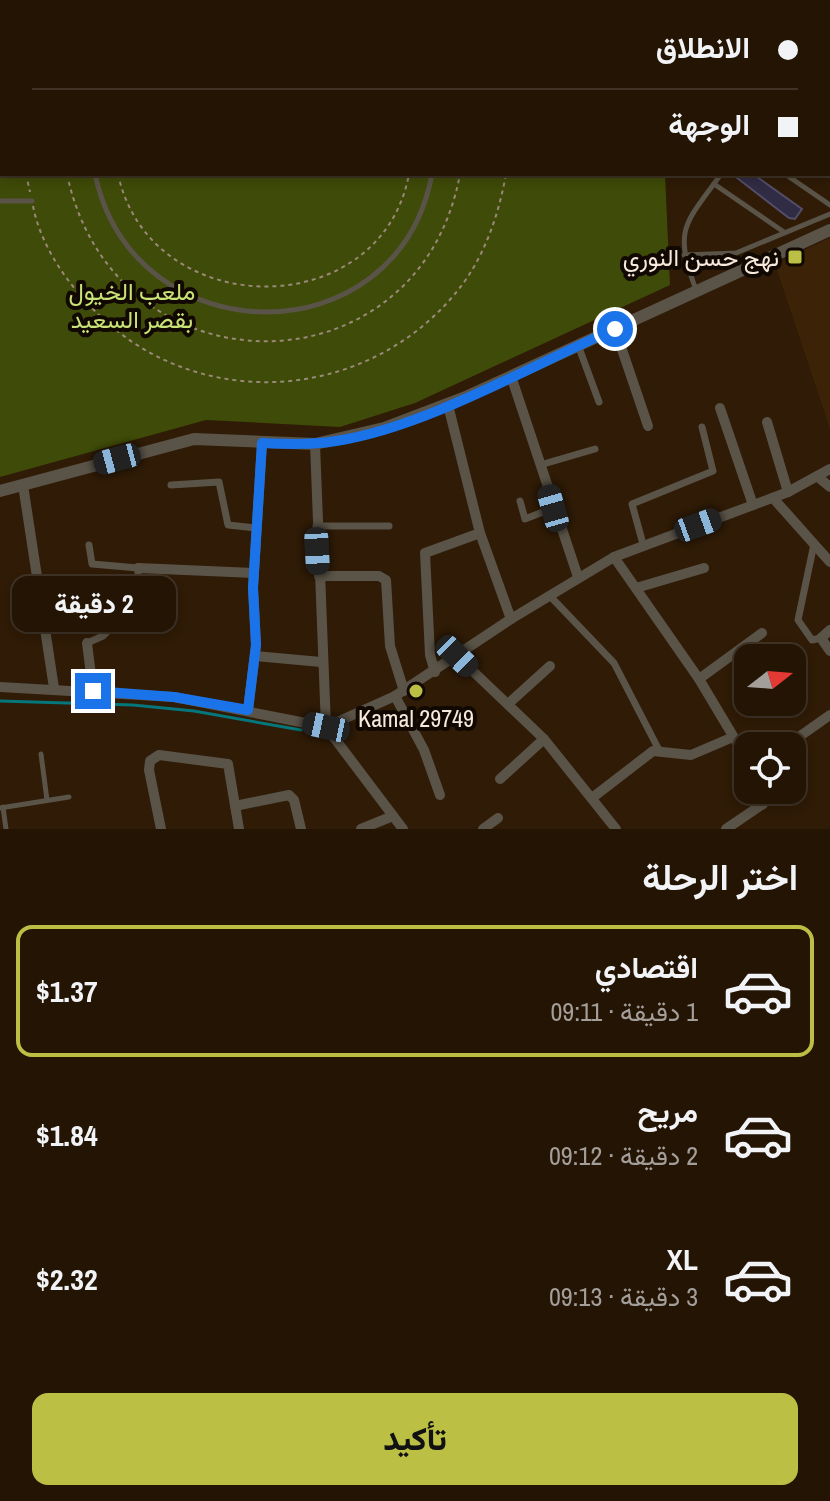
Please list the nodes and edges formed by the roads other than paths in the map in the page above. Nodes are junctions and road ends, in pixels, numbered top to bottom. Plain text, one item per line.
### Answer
1 (96, 176) edge
2 (431, 176) edge
3 (720, 176) edge
4 (788, 176) edge
5 (714, 184) junction
6 (0, 201) edge
7 (32, 201) dead end
8 (830, 205) edge
9 (830, 214) edge
10 (830, 230) edge
11 (785, 233) junction
12 (684, 255) junction
13 (696, 290) junction
14 (615, 329) junction
15 (578, 345) junction
16 (511, 376) junction
17 (599, 402) dead end
18 (448, 405) junction
19 (720, 408) dead end
20 (767, 422) dead end
21 (648, 426) dead end
22 (702, 427) dead end
23 (262, 443) junction
24 (315, 444) junction
25 (595, 449) dead end
26 (540, 465) junction
27 (830, 469) edge
28 (818, 477) junction
29 (23, 485) junction
30 (171, 485) dead end
31 (830, 487) edge
32 (0, 491) edge
33 (788, 492) junction
34 (773, 498) junction
35 (520, 501) dead end
36 (753, 505) junction
37 (553, 508) junction
38 (316, 526) junction
39 (389, 526) dead end
40 (257, 528) junction
41 (480, 533) junction
42 (643, 544) junction
43 (814, 544) junction
44 (89, 545) dead end
45 (614, 557) junction
46 (830, 562) edge
47 (138, 568) junction
48 (704, 568) dead end
49 (254, 573) junction
50 (319, 576) junction
51 (578, 577) junction
52 (636, 588) junction
53 (549, 595) junction
54 (85, 603) dead end
55 (511, 619) junction
56 (113, 626) junction
57 (830, 630) edge
58 (762, 633) dead end
59 (821, 638) junction
60 (87, 643) joint
61 (830, 651) edge
62 (255, 656) junction
63 (457, 656) junction
64 (321, 662) junction
65 (550, 666) dead end
66 (435, 672) junction
67 (699, 679) junction
68 (0, 687) edge
69 (54, 688) junction
70 (93, 691) junction
71 (400, 694) junction
72 (508, 704) junction
73 (248, 710) junction
74 (830, 715) edge
75 (326, 727) junction
76 (806, 732) edge
77 (733, 737) joint
78 (544, 739) junction
79 (659, 750) junction
80 (41, 754) dead end
81 (500, 779) dead end
82 (440, 795) dead end
83 (69, 797) dead end
84 (592, 798) junction
85 (47, 800) junction
86 (763, 804) edge
87 (235, 806) junction
88 (1, 807) edge
89 (393, 816) junction
90 (498, 818) dead end
91 (730, 828) edge
92 (6, 829) edge
93 (161, 829) edge
94 (239, 829) edge
95 (301, 829) edge
96 (361, 829) edge
97 (403, 829) edge
98 (483, 829) edge
99 (616, 829) edge

1 - 2 lane
3 - 5 lane
4 - 8 lane
5 - 11 lane
5 - 12 lane
6 - 7 lane
9 - 11 lane
10 - 13 street
11 - 12 lane
12 - 13 lane
13 - 14 street
14 - 15 street
14 - 21 street
15 - 16 street
15 - 17 street
16 - 18 street
16 - 26 street
18 - 24 street
18 - 41 street
19 - 36 street
20 - 33 street
22 - 42 street
23 - 24 street
23 - 29 street
23 - 40 street
24 - 38 street
25 - 26 street
26 - 37 street
27 - 28 street
28 - 31 street
28 - 33 street
29 - 32 street
29 - 69 street
30 - 40 street
33 - 34 street
34 - 36 street
34 - 43 street
35 - 37 street
36 - 42 street
37 - 51 street
38 - 39 street
38 - 50 street
40 - 49 street
41 - 55 street
41 - 66 street
42 - 45 street
43 - 46 street
43 - 59 street
44 - 47 street
45 - 51 street
45 - 52 street
47 - 49 street
47 - 56 street
48 - 52 street
49 - 62 street
50 - 64 street
50 - 71 street
51 - 53 street
52 - 67 street
53 - 55 street
53 - 79 street
54 - 56 street
55 - 63 street
56 - 60 street
57 - 59 street
58 - 67 street
59 - 61 street
60 - 70 street
62 - 64 street
62 - 73 street
63 - 66 street
63 - 72 street
64 - 75 street
65 - 72 street
66 - 71 street
67 - 77 street
68 - 69 street
69 - 70 street
70 - 73 street
71 - 75 street
71 - 82 street
72 - 78 street
73 - 75 street
74 - 76 street
75 - 89 street
77 - 79 street
78 - 81 street
78 - 84 street
79 - 84 street
80 - 85 lane
83 - 85 lane
84 - 99 street
85 - 88 lane
86 - 91 street
87 - 93 street
87 - 94 street
87 - 95 street
88 - 92 lane
89 - 96 street
89 - 97 street
90 - 98 street

